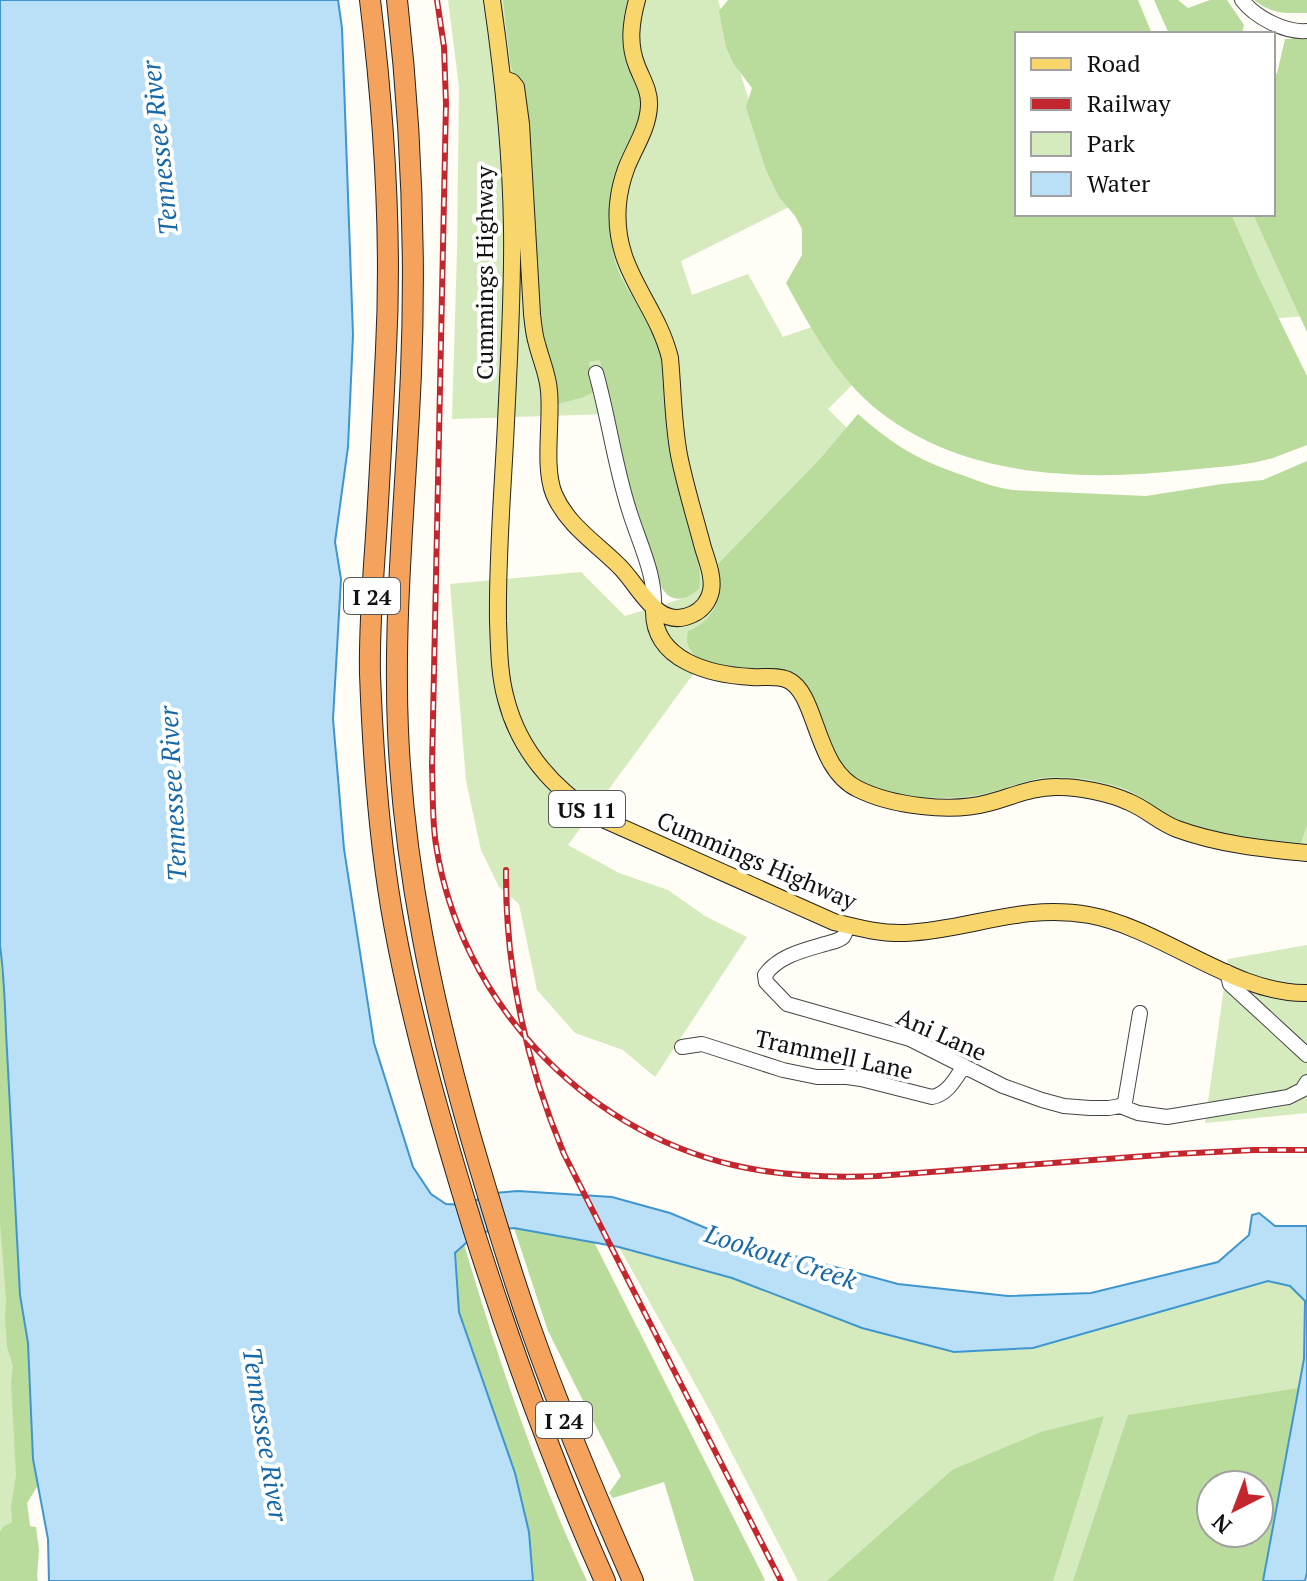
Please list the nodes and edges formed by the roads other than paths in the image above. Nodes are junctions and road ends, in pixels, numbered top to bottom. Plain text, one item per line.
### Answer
1 (370, 0) edge
2 (397, 0) edge
3 (492, 0) edge
4 (637, 0) edge
5 (1242, 0) edge
6 (1307, 31) edge
7 (502, 78) junction
8 (596, 373) dead end
9 (654, 610) junction
10 (1307, 853) edge
11 (848, 925) junction
12 (1227, 972) junction
13 (1307, 993) edge
14 (1140, 1013) dead end
15 (682, 1047) dead end
16 (1307, 1055) edge
17 (964, 1066) junction
18 (1307, 1082) edge
19 (1120, 1106) junction
20 (605, 1581) edge
21 (633, 1581) edge

1 - 20 highway, I 24
2 - 21 highway, I 24
3 - 7 main road, Cummings Highway / US 11
4 - 9 main road
5 - 6 street
7 - 9 main road
7 - 11 main road, Cummings Highway / US 11
8 - 9 street
9 - 10 main road
11 - 12 main road, Cummings Highway / US 11
11 - 17 street, Ani Lane
12 - 13 main road, Cummings Highway / US 11
12 - 16 street
14 - 19 street
15 - 17 street, Trammell Lane
17 - 19 street, Ani Lane
18 - 19 street, Ani Lane

